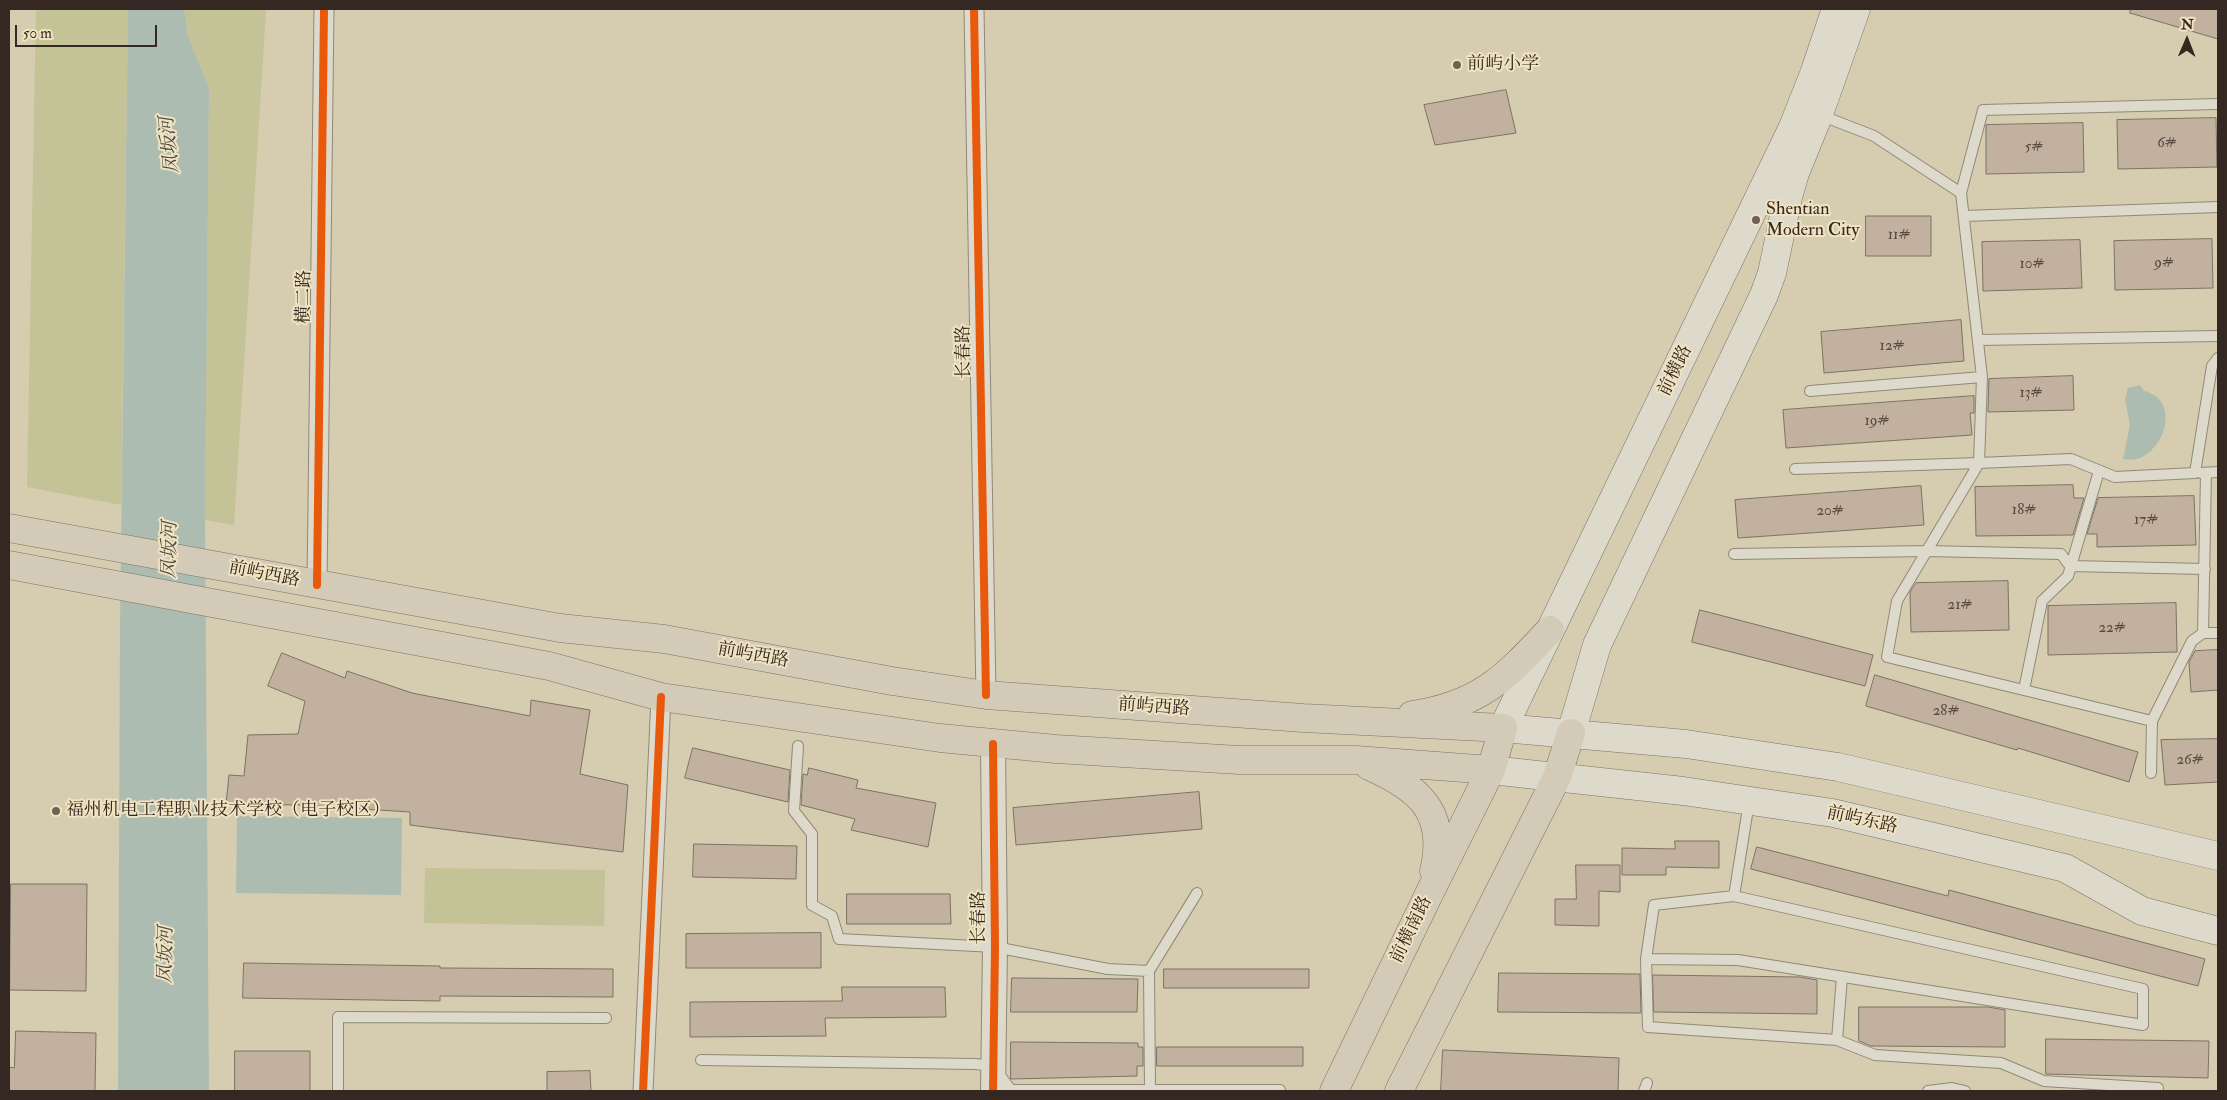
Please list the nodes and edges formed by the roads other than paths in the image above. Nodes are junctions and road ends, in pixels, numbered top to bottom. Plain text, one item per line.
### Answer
1 (324, 9) edge
2 (974, 9) edge
3 (1836, 9) edge
4 (1856, 9) edge
5 (2218, 104) edge
6 (1819, 114) junction
7 (1961, 193) junction
8 (2218, 207) edge
9 (1964, 216) junction
10 (2218, 336) edge
11 (1978, 340) junction
12 (2216, 363) edge
13 (1982, 377) junction
14 (1810, 391) dead end
15 (1979, 462) junction
16 (1795, 469) dead end
17 (2099, 471) junction
18 (2206, 472) junction
19 (2218, 472) edge
20 (2195, 473) junction
21 (9, 528) edge
22 (1927, 552) junction
23 (1734, 554) dead end
24 (9, 565) edge
25 (2070, 566) junction
26 (2204, 569) junction
27 (317, 585) junction
28 (1550, 630) junction
29 (2203, 633) junction
30 (2218, 633) edge
31 (2024, 690) junction
32 (986, 695) junction
33 (661, 697) junction
34 (1302, 718) junction
35 (2152, 721) junction
36 (1503, 728) junction
37 (1571, 733) junction
38 (993, 744) junction
39 (798, 746) dead end
40 (1356, 760) junction
41 (1491, 770) junction
42 (2151, 773) dead end
43 (1558, 777) junction
44 (1750, 801) junction
45 (2218, 856) edge
46 (1430, 892) junction
47 (1197, 893) dead end
48 (1734, 896) junction
49 (2218, 930) edge
50 (995, 947) junction
51 (1646, 959) junction
52 (1149, 971) junction
53 (1842, 977) junction
54 (606, 1018) dead end
55 (1837, 1040) junction
56 (701, 1060) dead end
57 (993, 1066) junction
58 (2043, 1086) edge
59 (2158, 1088) dead end
60 (1280, 1090) dead end
61 (338, 1091) edge
62 (643, 1091) edge
63 (993, 1091) edge
64 (1150, 1091) edge
65 (1334, 1091) edge
66 (1399, 1091) edge
67 (1928, 1091) edge
68 (1965, 1091) edge

1 - 27 street, 横二路
2 - 32 street, 长春路
3 - 28 main road, 前横路
4 - 6 main road
5 - 7 lane
6 - 7 lane
6 - 37 main road
7 - 9 lane
8 - 9 lane
9 - 11 lane
10 - 11 lane
11 - 13 lane
12 - 20 lane
13 - 14 lane
13 - 15 lane
15 - 16 lane
15 - 17 lane
15 - 22 lane
17 - 20 lane
17 - 25 lane
18 - 19 lane
18 - 20 lane
18 - 26 lane
21 - 27 main road, 前屿西路
22 - 23 lane
22 - 25 lane
22 - 31 lane
24 - 33 main road, 前屿西路
25 - 26 lane
25 - 31 lane
26 - 29 lane
27 - 32 main road, 前屿西路
28 - 34 main road
28 - 36 main road, 前横路
29 - 30 lane
29 - 35 lane
31 - 35 lane
32 - 34 main road, 前屿西路
33 - 38 main road, 前屿西路
33 - 62 street
34 - 36 main road, 前屿西路
35 - 42 lane
36 - 37 main road
36 - 41 main road, 前横南路
37 - 43 main road
37 - 45 main road
38 - 40 main road, 前屿西路
38 - 50 street, 长春路
39 - 50 lane
40 - 41 main road, 前屿西路
40 - 46 main road
41 - 43 main road, 前屿东路
41 - 46 main road, 前横南路
43 - 44 main road, 前屿东路
43 - 66 main road
44 - 48 lane
44 - 49 main road, 前屿东路
46 - 65 main road, 前横南路
47 - 52 lane
48 - 51 lane
48 - 53 lane
50 - 52 lane
50 - 57 street, 长春路
51 - 53 lane
51 - 55 lane
52 - 64 lane
53 - 55 lane
54 - 61 lane
55 - 58 lane
56 - 57 lane
57 - 63 street, 长春路
57 - 64 lane
58 - 59 lane
60 - 64 lane
67 - 68 lane

